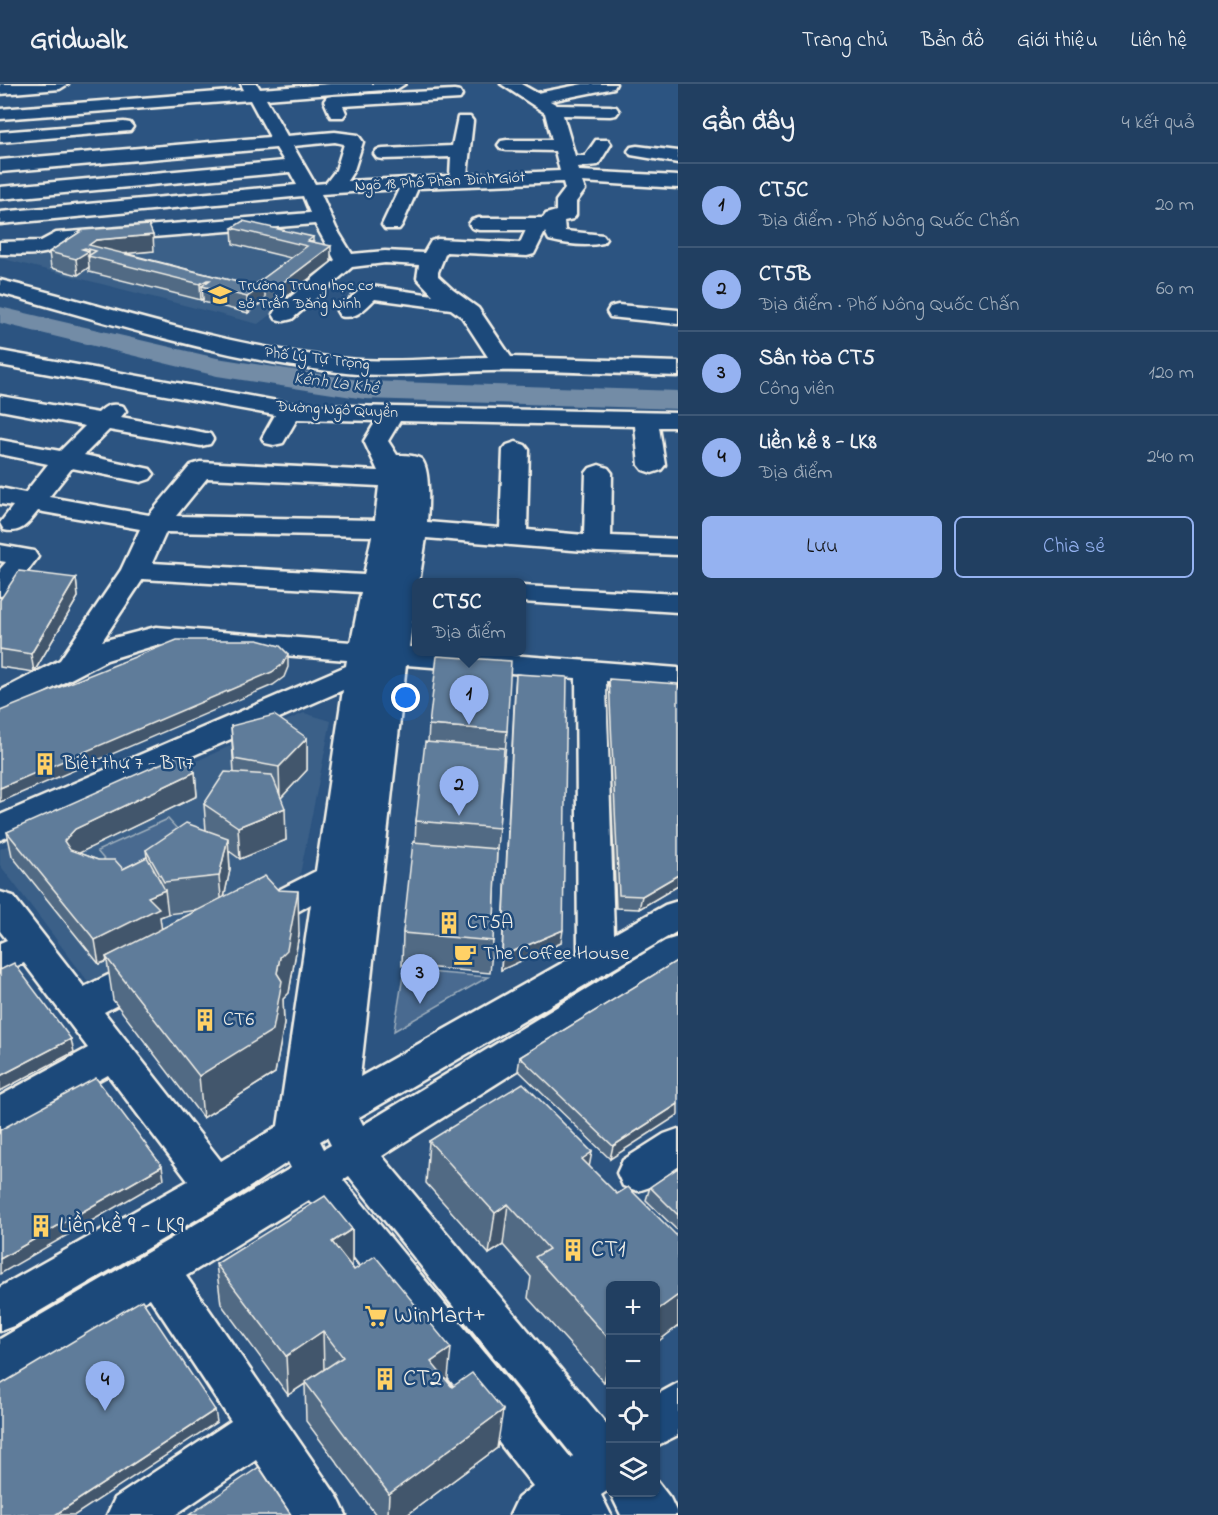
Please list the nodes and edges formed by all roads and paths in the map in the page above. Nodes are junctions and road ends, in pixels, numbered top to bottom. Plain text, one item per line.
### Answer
1 (60, 84) edge
2 (509, 84) edge
3 (599, 85) edge
4 (12, 87) edge
5 (399, 89) edge
6 (252, 90) edge
7 (454, 95) dead end
8 (534, 99) junction
9 (553, 110) junction
10 (24, 111) junction
11 (610, 111) dead end
12 (337, 113) dead end
13 (0, 114) edge
14 (267, 116) junction
15 (243, 118) dead end
16 (464, 121) dead end
17 (137, 126) dead end
18 (30, 135) junction
19 (0, 137) edge
20 (281, 142) junction
21 (602, 144) dead end
22 (507, 146) dead end
23 (637, 151) dead end
24 (460, 152) junction
25 (383, 154) dead end
26 (678, 157) edge
27 (37, 162) junction
28 (0, 166) edge
29 (294, 166) junction
30 (568, 169) junction
31 (459, 181) junction
32 (678, 182) edge
33 (411, 183) junction
34 (332, 188) junction
35 (44, 190) junction
36 (310, 191) junction
37 (548, 193) dead end
38 (0, 194) edge
39 (50, 214) junction
40 (0, 218) edge
41 (321, 218) junction
42 (479, 224) dead end
43 (392, 225) dead end
44 (547, 225) junction
45 (56, 239) junction
46 (596, 239) dead end
47 (0, 248) edge
48 (527, 250) junction
49 (432, 260) junction
50 (346, 261) junction
51 (524, 272) dead end
52 (0, 286) edge
53 (458, 303) junction
54 (348, 311) dead end
55 (618, 312) dead end
56 (284, 314) dead end
57 (678, 317) edge
58 (0, 358) edge
59 (504, 364) junction
60 (678, 369) edge
61 (79, 370) junction
62 (146, 385) junction
63 (0, 403) edge
64 (39, 410) junction
65 (290, 410) junction
66 (393, 414) junction
67 (646, 419) junction
68 (678, 420) edge
69 (102, 421) junction
70 (274, 438) dead end
71 (201, 439) dead end
72 (0, 447) edge
73 (516, 450) dead end
74 (65, 460) junction
75 (652, 465) dead end
76 (599, 473) dead end
77 (141, 474) dead end
78 (399, 474) junction
79 (0, 496) edge
80 (30, 502) junction
81 (13, 524) dead end
82 (156, 524) junction
83 (399, 528) junction
84 (513, 537) junction
85 (597, 544) junction
86 (678, 547) edge
87 (0, 553) edge
88 (135, 570) junction
89 (2, 583) edge
90 (399, 586) edge
91 (526, 594) edge
92 (678, 603) edge
93 (372, 660) junction
94 (68, 668) junction
95 (591, 671) junction
96 (678, 677) edge
97 (0, 703) edge
98 (0, 828) edge
99 (332, 878) junction
100 (0, 905) edge
101 (678, 914) edge
102 (226, 932) edge
103 (678, 951) edge
104 (15, 952) edge
105 (184, 953) edge
106 (596, 962) junction
107 (79, 1007) junction
108 (114, 1053) junction
109 (336, 1110) junction
110 (0, 1115) edge
111 (297, 1134) junction
112 (678, 1146) edge
113 (354, 1152) junction
114 (638, 1173) dead end
115 (314, 1175) junction
116 (216, 1186) junction
117 (157, 1271) junction
118 (0, 1310) edge
119 (0, 1364) edge
120 (678, 1406) edge
121 (660, 1420) edge
122 (262, 1428) junction
123 (606, 1458) edge
124 (606, 1476) edge
125 (638, 1497) edge
126 (563, 1507) edge
127 (132, 1515) edge
128 (321, 1515) edge
129 (653, 1515) edge

1 - 4 street
2 - 8 street
3 - 8 street
4 - 10 street
5 - 6 street
5 - 7 street
5 - 12 street
6 - 10 street
6 - 14 street
8 - 9 street
9 - 11 street
9 - 30 street
10 - 13 street
10 - 18 street
14 - 15 street
14 - 20 street
16 - 24 street
17 - 18 street
18 - 19 street
18 - 27 street
20 - 27 street
20 - 29 street
20 - 34 street
21 - 30 street
22 - 30 street
23 - 26 street
24 - 25 street
24 - 31 street
27 - 28 street
27 - 35 street
29 - 35 street
29 - 36 street
30 - 31 street, Ngõ 18 Phố Phan Đình Giót
30 - 32 street
30 - 37 street
30 - 44 street
31 - 33 street, Ngõ 18 Phố Phan Đình Giót
33 - 34 street, Ngõ 18 Phố Phan Đình Giót
33 - 43 street
34 - 36 street, Ngõ 18 Phố Phan Đình Giót
35 - 38 street
35 - 39 street
36 - 39 street, Ngõ 18 Phố Phan Đình Giót
36 - 41 street
39 - 40 street, Ngõ 18 Phố Phan Đình Giót
39 - 45 street
41 - 45 street
41 - 50 street
42 - 44 street
44 - 46 street
44 - 48 street
45 - 47 street
48 - 49 street
48 - 51 street
49 - 50 street
49 - 53 street
50 - 56 street
52 - 59 street, Phố Lý Tự Trọng
53 - 54 street
53 - 59 street
55 - 57 street
58 - 61 street, Đường Ngô Quyền
59 - 60 street, Phố Lý Tự Trọng
61 - 62 street, Đường Ngô Quyền
61 - 64 street
62 - 65 street, Đường Ngô Quyền
62 - 69 street
63 - 64 street
64 - 69 street
64 - 72 street
65 - 66 street, Đường Ngô Quyền
65 - 70 street
66 - 67 street, Đường Ngô Quyền
66 - 78 street
67 - 68 street, Đường Ngô Quyền
67 - 75 street
69 - 71 street
69 - 74 street
72 - 74 street
73 - 84 street
74 - 77 street
74 - 80 street
76 - 85 street
78 - 82 street
78 - 83 street
79 - 80 street
80 - 81 street
80 - 82 street
82 - 83 street
82 - 88 street
83 - 84 street
83 - 90 street
84 - 85 street
85 - 86 street
87 - 89 street
88 - 90 street
88 - 94 street
90 - 93 street
91 - 92 street
93 - 94 street
93 - 95 street
93 - 98 street
93 - 99 street
93 - 109 street
94 - 97 street
95 - 96 street
95 - 106 street
99 - 102 street
99 - 111 street
100 - 104 street
101 - 106 street
103 - 113 street
104 - 107 street
105 - 107 street
106 - 109 street
107 - 108 street
108 - 110 street
108 - 116 street
109 - 111 street
109 - 113 street
111 - 115 street
111 - 116 street
112 - 114 street
113 - 115 street
113 - 123 street
115 - 117 street
115 - 126 street
116 - 118 street
117 - 119 street
117 - 122 street
120 - 121 street
122 - 127 street
122 - 128 street
124 - 126 street
125 - 129 street

